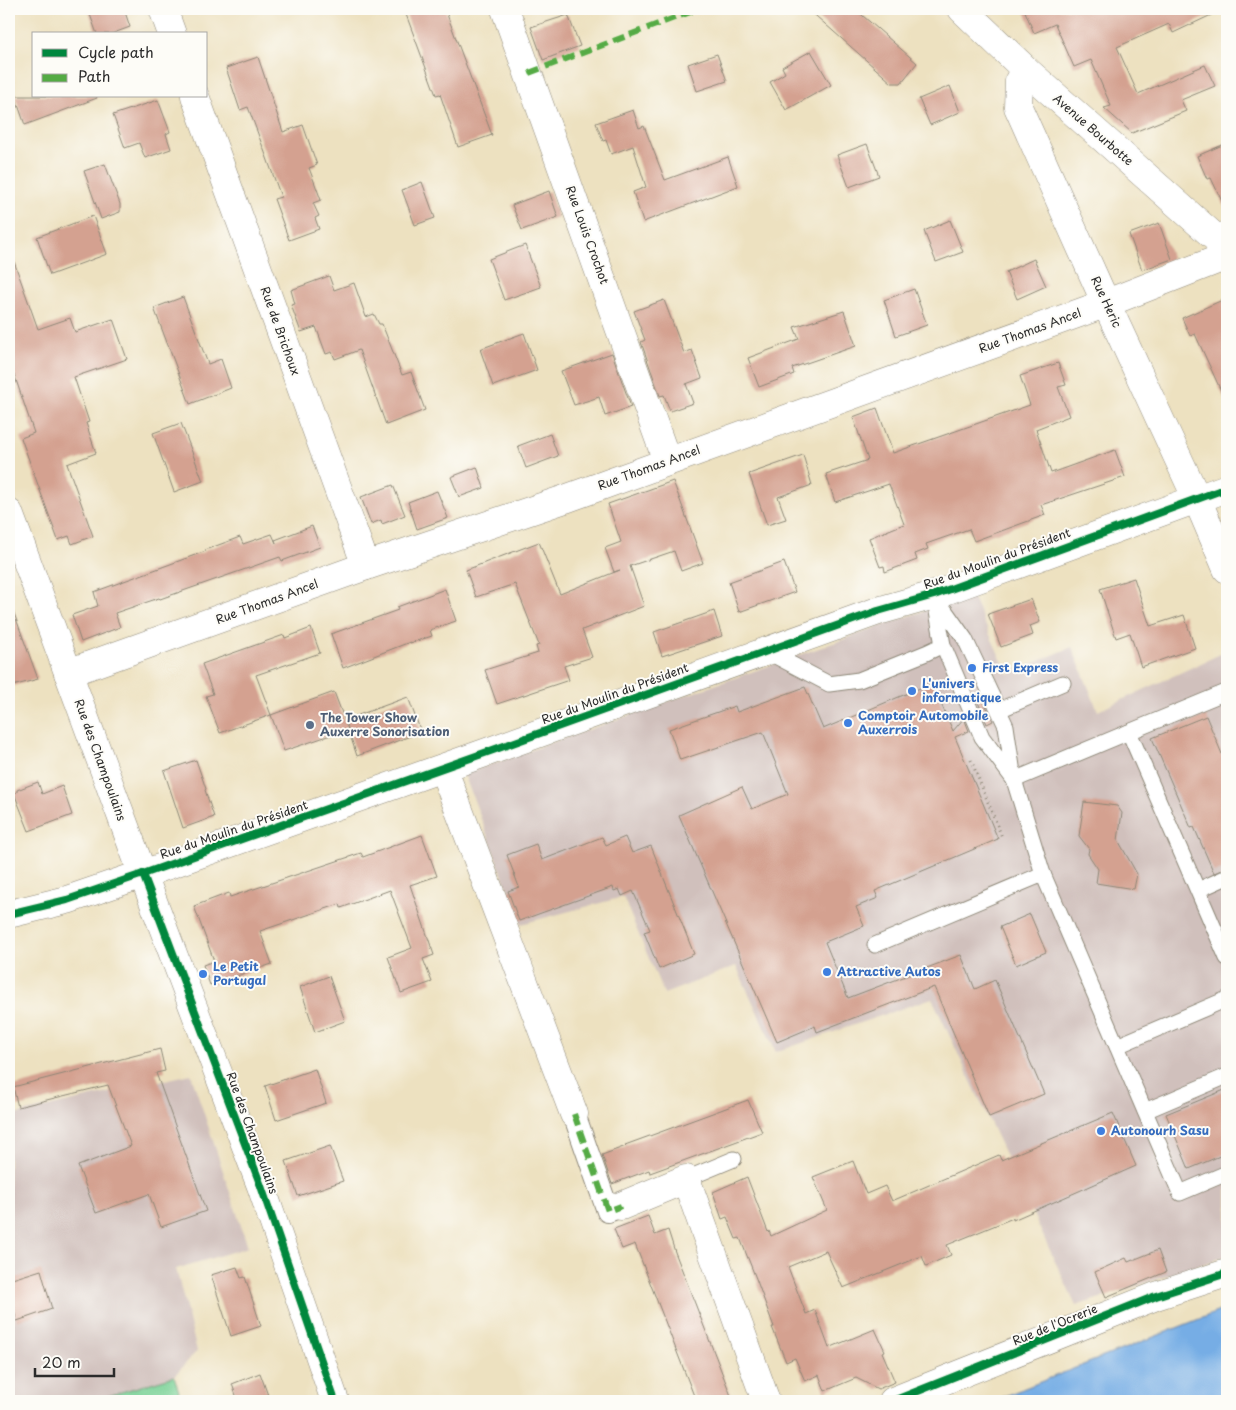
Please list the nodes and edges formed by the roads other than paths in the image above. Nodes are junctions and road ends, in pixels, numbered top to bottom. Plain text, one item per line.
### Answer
1 (163, 9) edge
2 (505, 9) edge
3 (962, 9) edge
4 (171, 32) edge
5 (1026, 70) junction
6 (196, 98) edge
7 (1227, 248) edge
8 (1227, 256) edge
9 (1107, 303) junction
10 (667, 461) junction
11 (1226, 490) edge
12 (1197, 498) junction
13 (9, 513) edge
14 (366, 566) junction
15 (1227, 569) edge
16 (934, 595) junction
17 (943, 645) junction
18 (766, 652) junction
19 (68, 673) junction
20 (1063, 683) dead end
21 (1227, 696) edge
22 (999, 710) junction
23 (1129, 732) junction
24 (443, 768) junction
25 (1014, 780) junction
26 (143, 874) junction
27 (1043, 874) junction
28 (1227, 876) edge
29 (1198, 890) junction
30 (9, 914) edge
31 (875, 945) dead end
32 (1227, 958) edge
33 (1227, 1000) edge
34 (1117, 1046) junction
35 (1227, 1076) edge
36 (1145, 1111) junction
37 (574, 1114) joint
38 (734, 1158) dead end
39 (1227, 1173) edge
40 (686, 1179) junction
41 (621, 1206) joint
42 (1227, 1273) edge
43 (335, 1401) edge
44 (766, 1401) edge
45 (893, 1401) edge

1 - 4 street
2 - 10 street, Rue Louis Crochot
3 - 5 street, Avenue Bourbotte
5 - 7 street, Avenue Bourbotte
5 - 9 street, Rue Heric
6 - 14 street, Rue de Brichoux
8 - 9 street, Rue Thomas Ancel
9 - 10 street, Rue Thomas Ancel
9 - 12 street, Rue Heric
10 - 14 street, Rue Thomas Ancel
11 - 12 street, Rue du Moulin du Président
12 - 15 street, Rue Heric
12 - 16 street, Rue du Moulin du Président
13 - 19 street, Rue des Champoulains
14 - 19 street, Rue Thomas Ancel
16 - 17 lane
16 - 18 street, Rue du Moulin du Président
16 - 22 lane
17 - 18 lane
17 - 25 lane
18 - 24 street, Rue du Moulin du Président
19 - 26 street, Rue des Champoulains
20 - 22 lane
21 - 23 lane
22 - 25 lane
23 - 25 lane
23 - 29 lane
24 - 26 street, Rue du Moulin du Président
24 - 37 street
25 - 27 lane
26 - 30 street, Rue du Moulin du Président
26 - 43 street, Rue des Champoulains
27 - 31 lane
27 - 34 lane
28 - 29 lane
29 - 32 lane
33 - 34 lane
34 - 36 lane
35 - 36 lane
36 - 39 lane
37 - 41 street
38 - 40 lane
40 - 41 street
40 - 44 street
42 - 45 street, Rue de l'Ocrerie

